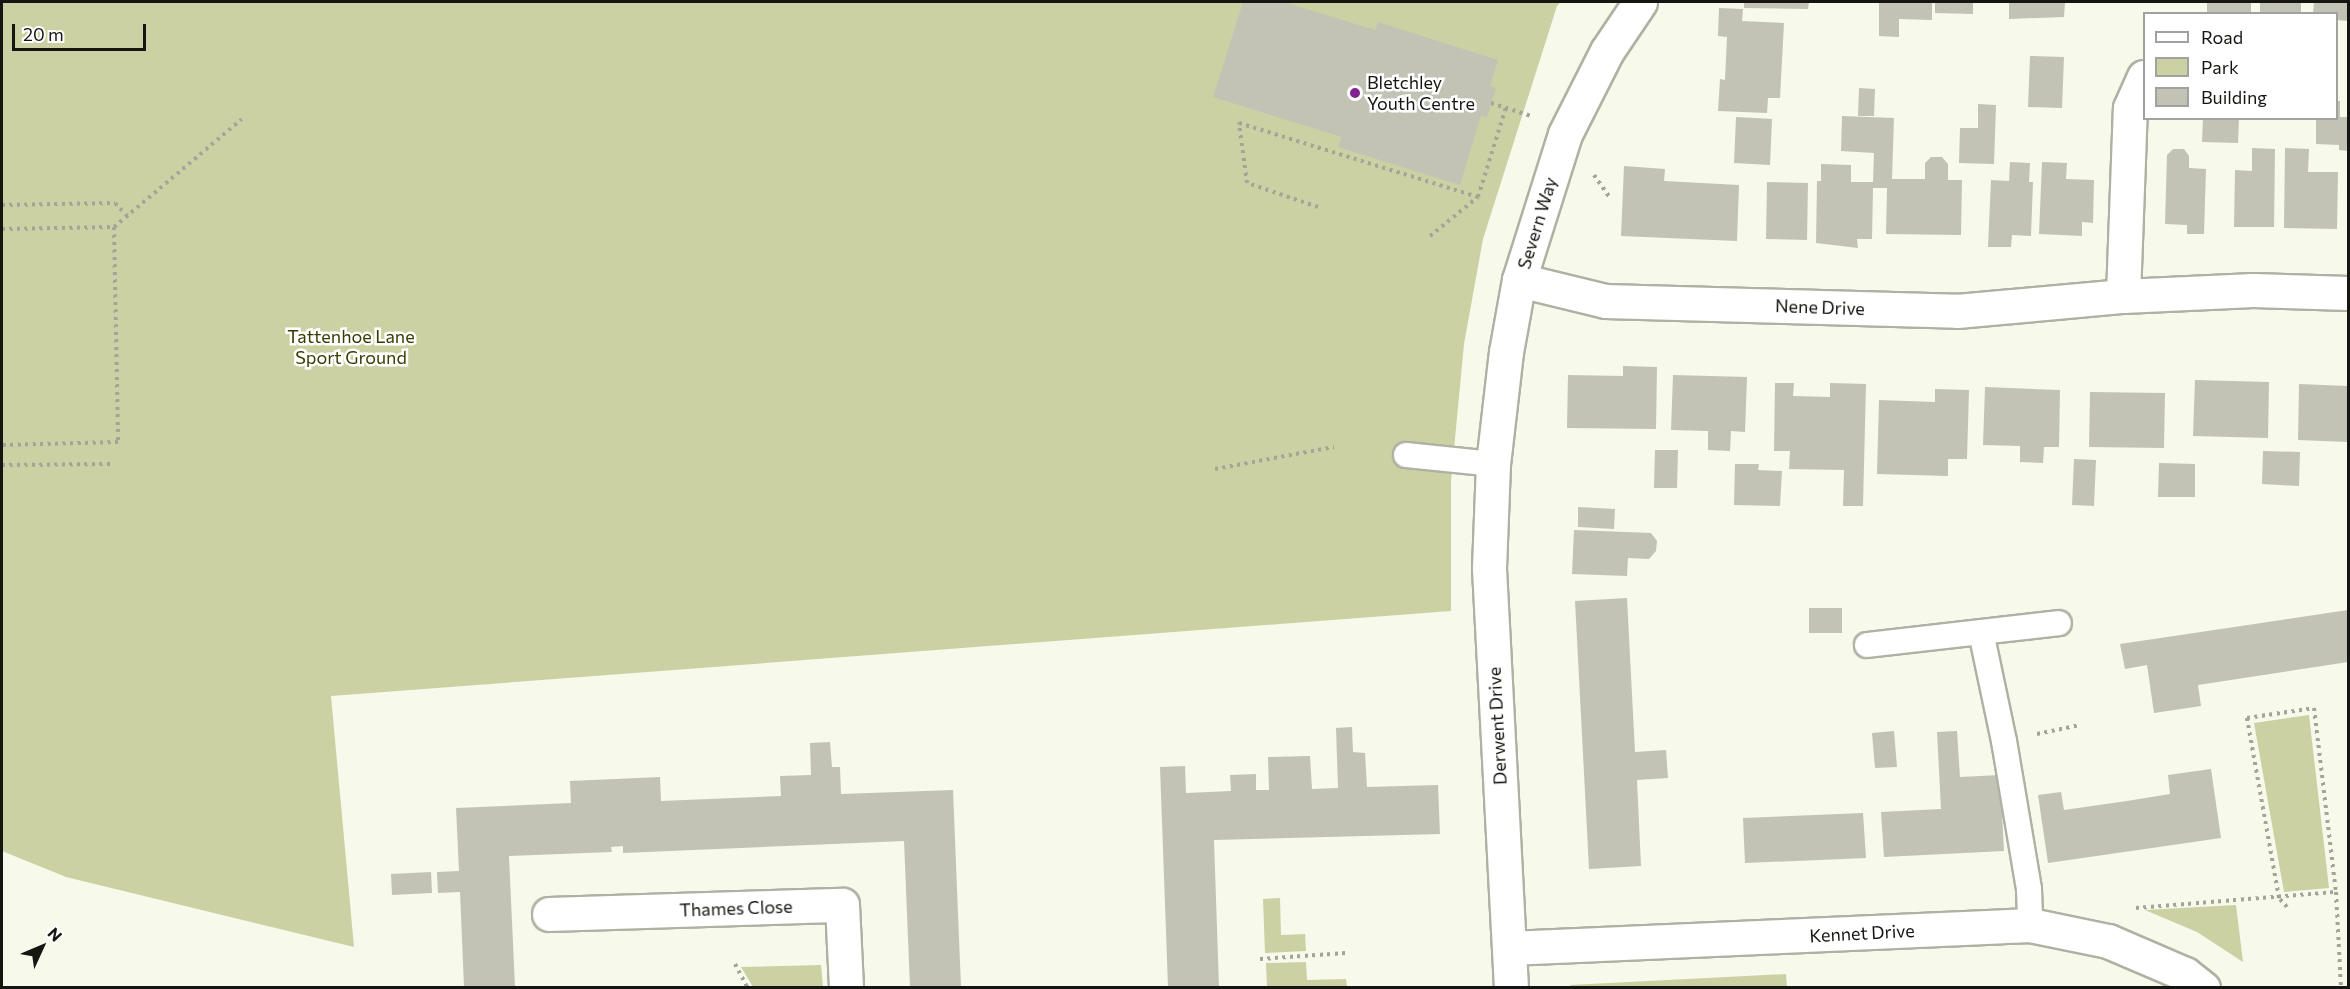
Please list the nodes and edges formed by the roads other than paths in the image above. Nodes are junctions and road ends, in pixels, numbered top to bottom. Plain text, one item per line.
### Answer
1 (1640, 2) edge
2 (2143, 81) edge
3 (1519, 280) junction
4 (2349, 293) edge
5 (2123, 296) junction
6 (1406, 455) dead end
7 (1493, 464) junction
8 (2059, 623) dead end
9 (1981, 632) junction
10 (1867, 645) dead end
11 (549, 914) dead end
12 (2030, 926) junction
13 (1509, 948) junction
14 (846, 987) edge
15 (1511, 987) edge
16 (2203, 987) edge

1 - 3 street, Severn Way
2 - 5 street
3 - 5 street, Nene Drive
3 - 7 street, Severn Way
4 - 5 street, Nene Drive
6 - 7 lane
7 - 13 street, Derwent Drive
8 - 9 lane
9 - 10 lane
9 - 12 lane
11 - 14 street, Thames Close
12 - 13 street, Kennet Drive
12 - 16 street, Kennet Drive
13 - 15 street, Derwent Drive

